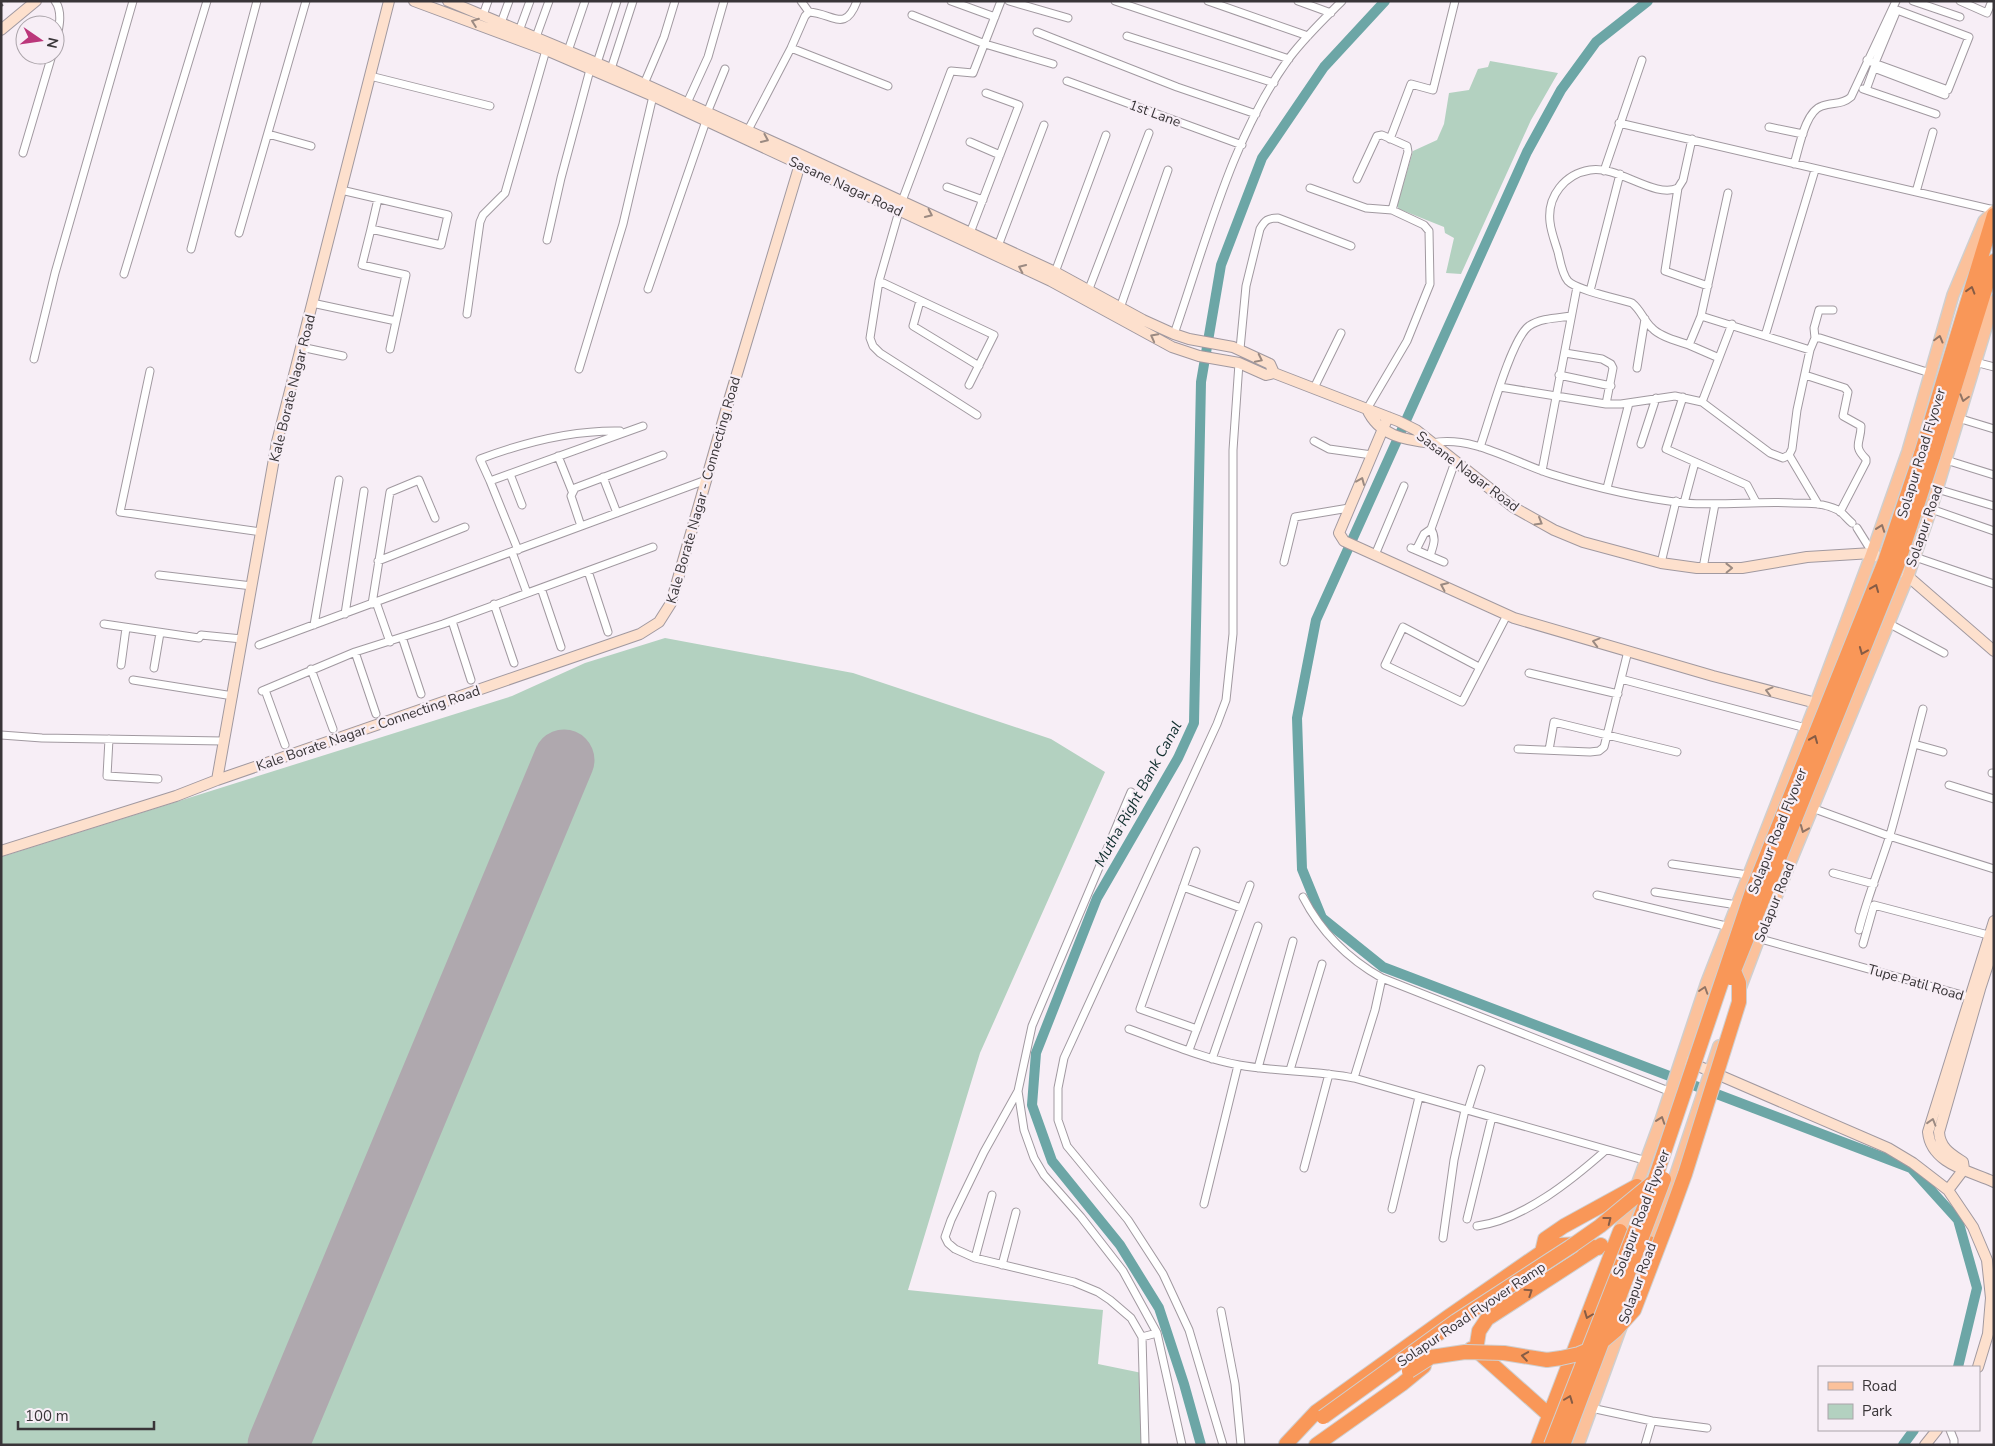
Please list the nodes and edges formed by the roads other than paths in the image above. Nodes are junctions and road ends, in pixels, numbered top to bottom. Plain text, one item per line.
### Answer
1 (36, 1) edge
2 (55, 1) edge
3 (133, 1) edge
4 (207, 1) edge
5 (256, 1) edge
6 (306, 1) edge
7 (389, 1) edge
8 (414, 1) edge
9 (488, 1) edge
10 (509, 1) edge
11 (530, 1) edge
12 (549, 1) edge
13 (585, 1) edge
14 (617, 1) edge
15 (633, 1) edge
16 (675, 1) edge
17 (724, 1) edge
18 (801, 1) edge
19 (857, 1) edge
20 (952, 1) edge
21 (1001, 1) edge
22 (1009, 1) edge
23 (1115, 1) edge
24 (1208, 1) edge
25 (1298, 1) edge
26 (1342, 1) edge
27 (1455, 1) edge
28 (1896, 1) edge
29 (1913, 1) edge
30 (1960, 1) edge
31 (1992, 1) edge
32 (433, 4) edge
33 (446, 4) edge
34 (809, 12) junction
35 (1331, 13) junction
36 (60, 15) edge
37 (483, 15) junction
38 (912, 15) dead end
39 (995, 17) junction
40 (1068, 18) dead end
41 (1960, 18) dead end
42 (501, 23) junction
43 (1, 30) edge
44 (519, 30) junction
45 (1037, 32) dead end
46 (1127, 36) dead end
47 (1308, 36) junction
48 (536, 37) junction
49 (985, 44) junction
50 (791, 48) junction
51 (546, 50) junction
52 (568, 50) junction
53 (1289, 59) junction
54 (1642, 60) dead end
55 (1867, 60) junction
56 (1875, 63) junction
57 (593, 64) junction
58 (1053, 64) dead end
59 (49, 65) edge
60 (611, 69) junction
61 (726, 69) dead end
62 (370, 76) junction
63 (1067, 81) dead end
64 (1274, 83) junction
65 (644, 84) junction
66 (888, 86) dead end
67 (1856, 86) junction
68 (1866, 90) junction
69 (986, 93) dead end
70 (1945, 95) dead end
71 (653, 96) junction
72 (687, 104) junction
73 (490, 106) dead end
74 (1256, 114) junction
75 (1936, 114) dead end
76 (706, 117) junction
77 (1619, 123) junction
78 (1044, 125) dead end
79 (1769, 127) dead end
80 (1933, 132) dead end
81 (1149, 133) dead end
82 (268, 134) junction
83 (1803, 134) junction
84 (745, 135) junction
85 (1106, 135) dead end
86 (1390, 138) junction
87 (1692, 139) junction
88 (970, 142) dead end
89 (1242, 145) junction
90 (311, 146) dead end
91 (23, 153) dead end
92 (1000, 155) junction
93 (800, 164) junction
94 (1794, 164) junction
95 (1168, 170) dead end
96 (1815, 170) junction
97 (1604, 171) junction
98 (1620, 174) junction
99 (1357, 179) dead end
100 (947, 188) dead end
101 (1310, 188) dead end
102 (1678, 188) junction
103 (341, 190) junction
104 (1916, 192) junction
105 (1728, 194) dead end
106 (378, 199) junction
107 (983, 200) junction
108 (900, 206) junction
109 (1392, 210) junction
110 (1994, 212) edge
111 (371, 228) junction
112 (239, 233) dead end
113 (970, 233) junction
114 (547, 240) dead end
115 (998, 246) junction
116 (1351, 246) dead end
117 (191, 249) dead end
118 (1994, 262) edge
119 (124, 274) dead end
120 (1053, 276) junction
121 (879, 281) junction
122 (1708, 286) junction
123 (1577, 287) junction
124 (648, 290) dead end
125 (1590, 291) junction
126 (1087, 294) junction
127 (920, 301) junction
128 (1994, 301) edge
129 (312, 303) junction
130 (1121, 306) junction
131 (1834, 310) dead end
132 (466, 314) dead end
133 (1571, 316) junction
134 (1701, 316) junction
135 (1117, 317) junction
136 (1645, 319) junction
137 (396, 321) junction
138 (1732, 324) junction
139 (1341, 333) dead end
140 (1174, 334) junction
141 (1765, 336) junction
142 (1815, 338) junction
143 (1689, 345) junction
144 (301, 347) junction
145 (390, 349) dead end
146 (1240, 350) junction
147 (1810, 350) junction
148 (1565, 353) junction
149 (342, 356) dead end
150 (1719, 358) junction
151 (34, 359) dead end
152 (1975, 362) junction
153 (1239, 363) junction
154 (978, 366) junction
155 (1994, 367) edge
156 (1636, 368) dead end
157 (579, 369) dead end
158 (150, 371) dead end
159 (1274, 373) junction
160 (1930, 373) junction
161 (1560, 375) junction
162 (1805, 375) junction
163 (969, 385) dead end
164 (1611, 386) junction
165 (1500, 387) junction
166 (1314, 388) junction
167 (1555, 395) junction
168 (1682, 397) junction
169 (1656, 398) junction
170 (1702, 402) junction
171 (1629, 403) junction
172 (1606, 404) junction
173 (1367, 409) junction
174 (976, 415) dead end
175 (1958, 418) junction
176 (1393, 419) junction
177 (643, 426) dead end
178 (1994, 429) edge
179 (1383, 430) junction
180 (626, 432) junction
181 (1314, 441) dead end
182 (1432, 443) junction
183 (1642, 444) dead end
184 (1480, 448) junction
185 (662, 455) dead end
186 (1372, 455) junction
187 (558, 456) junction
188 (1789, 456) junction
189 (1933, 457) junction
190 (1455, 462) junction
191 (1695, 462) junction
192 (1542, 471) junction
193 (510, 474) junction
194 (1994, 475) edge
195 (603, 477) junction
196 (340, 480) dead end
197 (706, 480) junction
198 (490, 481) junction
199 (1404, 486) dead end
200 (1607, 488) junction
201 (1937, 489) junction
202 (364, 491) dead end
203 (572, 491) junction
204 (1680, 502) junction
205 (1756, 502) junction
206 (1715, 504) junction
207 (1818, 504) junction
208 (522, 505) dead end
209 (1994, 506) edge
210 (1349, 508) junction
211 (1931, 509) junction
212 (1840, 512) junction
213 (617, 513) junction
214 (435, 518) dead end
215 (581, 526) junction
216 (465, 527) dead end
217 (1431, 529) junction
218 (1994, 531) edge
219 (261, 532) junction
220 (653, 547) dead end
221 (515, 551) junction
222 (1420, 552) junction
223 (1872, 553) junction
224 (1375, 555) junction
225 (1915, 557) junction
226 (378, 561) junction
227 (1420, 561) dead end
228 (1284, 562) dead end
229 (1444, 562) dead end
230 (1661, 563) junction
231 (1703, 568) junction
232 (588, 571) junction
233 (159, 575) dead end
234 (1908, 576) junction
235 (1994, 584) edge
236 (252, 586) junction
237 (542, 588) junction
238 (527, 593) junction
239 (374, 603) junction
240 (494, 604) junction
241 (345, 614) junction
242 (1507, 615) junction
243 (452, 621) junction
244 (1888, 623) junction
245 (104, 624) dead end
246 (314, 625) junction
247 (126, 628) junction
248 (608, 632) dead end
249 (160, 633) junction
250 (402, 637) junction
251 (242, 639) junction
252 (390, 642) junction
253 (259, 645) dead end
254 (560, 647) dead end
255 (1628, 651) junction
256 (1994, 651) edge
257 (356, 652) junction
258 (1944, 653) dead end
259 (514, 663) dead end
260 (121, 665) dead end
261 (1479, 667) junction
262 (154, 668) dead end
263 (311, 669) junction
264 (1529, 673) dead end
265 (1621, 679) junction
266 (134, 680) dead end
267 (471, 680) dead end
268 (421, 694) dead end
269 (1618, 694) junction
270 (232, 696) junction
271 (1816, 703) junction
272 (1923, 709) dead end
273 (376, 714) dead end
274 (1806, 728) junction
275 (333, 730) dead end
276 (1, 735) edge
277 (1608, 735) junction
278 (109, 739) junction
279 (223, 741) junction
280 (1914, 744) junction
281 (285, 745) dead end
282 (1518, 749) dead end
283 (1549, 750) junction
284 (1677, 752) dead end
285 (1943, 752) dead end
286 (158, 779) dead end
287 (217, 780) junction
288 (1949, 785) dead end
289 (1130, 792) dead end
290 (1994, 799) edge
291 (1812, 808) junction
292 (1889, 836) junction
293 (1, 851) edge
294 (1196, 851) dead end
295 (1672, 864) dead end
296 (1994, 869) edge
297 (1833, 873) dead end
298 (1748, 875) junction
299 (1874, 884) junction
300 (1250, 885) dead end
301 (1183, 887) junction
302 (1655, 892) dead end
303 (1597, 895) dead end
304 (1303, 897) dead end
305 (1737, 905) junction
306 (1241, 908) junction
307 (1994, 921) edge
308 (1258, 926) dead end
309 (1728, 926) junction
310 (1859, 930) dead end
311 (1992, 936) edge
312 (1759, 938) junction
313 (1293, 941) dead end
314 (1863, 944) dead end
315 (1994, 946) edge
316 (1322, 964) dead end
317 (1734, 971) junction
318 (1382, 978) junction
319 (1974, 998) junction
320 (1129, 1029) dead end
321 (1197, 1029) junction
322 (1189, 1050) junction
323 (1212, 1059) junction
324 (1682, 1059) junction
325 (1238, 1065) junction
326 (1258, 1068) junction
327 (1481, 1069) dead end
328 (1290, 1070) junction
329 (1329, 1074) junction
330 (1708, 1076) junction
331 (1354, 1078) junction
332 (1672, 1088) junction
333 (1018, 1091) junction
334 (1419, 1097) junction
335 (1466, 1110) junction
336 (1492, 1117) junction
337 (1606, 1150) junction
338 (1647, 1162) junction
339 (1304, 1168) dead end
340 (1964, 1169) junction
341 (1654, 1182) junction
342 (1994, 1182) edge
343 (1637, 1186) junction
344 (1948, 1190) junction
345 (992, 1195) dead end
346 (1204, 1204) dead end
347 (1392, 1209) dead end
348 (1016, 1212) dead end
349 (1467, 1219) dead end
350 (1477, 1226) dead end
351 (1620, 1231) junction
352 (1443, 1238) dead end
353 (1651, 1244) junction
354 (1598, 1248) junction
355 (1542, 1252) junction
356 (975, 1258) junction
357 (1002, 1265) junction
358 (1222, 1311) dead end
359 (1157, 1333) junction
360 (1142, 1338) junction
361 (1476, 1350) junction
362 (1978, 1366) edge
363 (1591, 1408) junction
364 (1549, 1415) junction
365 (1652, 1421) junction
366 (1708, 1428) dead end
367 (1936, 1431) edge
368 (1950, 1431) edge
369 (1285, 1444) edge
370 (1145, 1445) edge
371 (1182, 1445) edge
372 (1223, 1445) edge
373 (1241, 1445) edge
374 (1304, 1445) edge
375 (1316, 1445) edge
376 (1538, 1445) edge
377 (1551, 1445) edge
378 (1563, 1445) edge
379 (1578, 1445) edge
380 (1645, 1445) edge
381 (1925, 1445) edge
382 (1954, 1445) edge

1 - 43 street
2 - 36 street
3 - 151 street
4 - 119 street
5 - 117 street
6 - 82 street
7 - 62 street, Kale Borate Nagar Road
8 - 32 street, Sasane Nagar Road
9 - 37 street
10 - 42 street
11 - 44 street
12 - 48 street
13 - 52 street
14 - 57 street
15 - 60 street
16 - 65 street
17 - 72 street
18 - 34 street
19 - 34 street
20 - 39 street
21 - 39 street
22 - 40 street
23 - 53 street
24 - 47 street
25 - 35 street
26 - 35 street
27 - 86 street
28 - 55 street
29 - 41 street
30 - 31 street
32 - 33 street, Sasane Nagar Road
33 - 37 street, Sasane Nagar Road
51 -> 33 street, Sasane Nagar Road
34 - 50 street
35 - 47 street
37 - 42 street, Sasane Nagar Road
38 - 49 street
39 - 49 street
42 - 44 street, Sasane Nagar Road
44 - 48 street, Sasane Nagar Road
45 - 74 street
46 - 64 street
47 - 53 street
48 - 52 street, Sasane Nagar Road
49 - 58 street
49 - 108 street
50 - 66 street
50 - 84 street
51 - 57 street, Sasane Nagar Road
51 - 132 street
52 - 57 street, Sasane Nagar Road
53 - 64 street
54 - 77 street
55 - 56 street
55 - 67 street
56 - 56 street
57 - 60 street, Sasane Nagar Road
57 - 71 street, Sasane Nagar Road
57 - 114 street
59 - 91 street
60 - 65 street, Sasane Nagar Road
61 - 76 street
62 - 73 street
62 - 103 street, Kale Borate Nagar Road
63 - 89 street, 1st Lane
64 - 74 street
65 - 72 street, Sasane Nagar Road
67 - 68 street
67 - 83 street
68 - 70 street
68 - 75 street
69 - 92 street
71 - 76 street, Sasane Nagar Road
71 - 157 street
72 - 76 street, Sasane Nagar Road
74 - 89 street
76 - 84 street, Sasane Nagar Road
76 - 124 street
77 - 87 street
77 - 97 street
78 - 115 street
79 - 83 street
80 - 104 street
81 - 126 street
82 - 90 street
82 - 112 street
83 - 94 street
84 - 93 street, Sasane Nagar Road
84 -> 108 street, Sasane Nagar Road
85 - 120 street
86 - 99 street
86 - 109 street
87 - 94 street
87 - 102 street
88 - 92 street
89 - 140 street
92 - 107 street
93 - 108 street, Sasane Nagar Road
93 - 197 street, Kale Borate Nagar - Connecting Road
94 - 96 street
95 - 130 street
96 - 104 street
96 - 141 street
97 - 98 street
97 - 123 street
98 - 102 street
98 - 125 street
100 - 107 street
101 - 109 street
102 - 122 street
103 - 106 street
103 - 129 street, Kale Borate Nagar Road
104 - 110 street
105 - 122 street
106 - 111 street
106 - 111 street
107 - 113 street
108 -> 113 street, Sasane Nagar Road
120 -> 108 street, Sasane Nagar Road
108 - 121 street
109 - 173 street
160 -> 110 main road
189 -> 110 highway, Solapur Road Flyover
111 - 137 street
113 - 115 street, Sasane Nagar Road
115 - 120 street, Sasane Nagar Road
116 - 146 street
118 - 189 highway, Solapur Road Flyover
120 - 126 street, Sasane Nagar Road
121 - 127 street
121 - 174 street
122 - 134 street
123 - 125 street
123 - 133 street
125 - 136 street
126 - 130 street, Sasane Nagar Road
126 - 135 street, Sasane Nagar Road
127 - 154 street
127 - 154 street
128 - 152 main road, Solapur Road
129 - 137 street
129 - 144 street, Kale Borate Nagar Road
130 - 135 street
130 - 140 street, Sasane Nagar Road
131 - 142 street
133 - 148 street
133 - 165 street
134 - 138 street
134 - 143 street
153 -> 135 street, Sasane Nagar Road
136 - 143 street
136 - 156 street
137 - 145 street
138 - 141 street
138 - 150 street
139 - 166 street
140 - 146 street, Sasane Nagar Road
141 - 147 street
142 - 147 street
142 - 160 street
143 - 150 street
144 - 149 street
144 - 219 street, Kale Borate Nagar Road
146 -> 159 street, Sasane Nagar Road
147 - 162 street
148 - 161 street
148 - 164 street
150 - 170 street
152 - 155 street
152 -> 175 main road, Solapur Road
153 - 159 street, Sasane Nagar Road
153 - 372 street
154 - 163 street
158 - 219 street
159 - 166 street, Sasane Nagar Road
223 -> 160 main road
161 - 164 street
161 - 167 street
162 - 188 street
162 - 212 street
164 - 172 street
165 - 167 street
165 - 184 street
166 - 173 street, Sasane Nagar Road
167 - 172 street
167 - 192 street
168 - 169 street
168 - 170 street
168 - 191 street
169 - 171 street
169 - 183 street
170 - 188 street
171 - 172 street
171 - 200 street
173 - 176 street, Sasane Nagar Road
173 - 179 street
175 - 178 street
175 - 189 main road, Solapur Road
176 - 179 street
176 - 182 street, Sasane Nagar Road
177 - 180 street
179 - 182 street
179 - 186 street
180 - 187 street
180 - 198 street
181 - 186 street
182 - 184 street
182 - 190 street, Sasane Nagar Road
184 - 192 street
185 - 195 street
210 -> 186 street
187 - 193 street
187 - 203 street
188 - 207 street
189 - 194 street
189 - 201 main road, Solapur Road
189 -> 317 highway, Solapur Road Flyover, bridge
341 -> 189 highway, Solapur Road Flyover, bridge
190 - 217 street
190 -> 230 street, Sasane Nagar Road
191 - 204 street
191 - 205 street
192 - 200 street
193 - 198 street
193 - 208 street
195 - 203 street
195 - 213 street
196 - 246 street
197 - 213 street
197 - 287 street, Kale Borate Nagar - Connecting Road
198 - 221 street
199 - 224 street
200 - 204 street
201 - 209 street
201 - 211 main road, Solapur Road
202 - 241 street
203 - 215 street
204 - 206 street
204 - 230 street
205 - 206 street
205 - 207 street
206 - 231 street
207 - 212 street
210 - 224 street
210 - 228 street
211 - 218 street
211 - 225 main road, Solapur Road
212 - 223 street
213 - 215 street
214 - 226 street
215 - 221 street
216 - 226 street
217 - 222 street
217 - 222 street
219 - 236 street, Kale Borate Nagar Road
220 - 232 street
221 - 238 street
221 - 239 street
222 - 227 street
222 - 229 street
231 -> 223 street, Sasane Nagar Road
223 - 234 street
223 - 271 main road
242 -> 224 street
225 - 234 main road, Solapur Road
225 - 235 street
226 - 239 street
230 - 231 street, Sasane Nagar Road
232 - 237 street
232 - 248 street
233 - 236 street
234 - 244 main road, Solapur Road
234 - 256 street
236 - 251 street, Kale Borate Nagar Road
237 - 238 street
237 - 254 street
238 - 240 street
239 - 241 street
239 - 252 street
240 - 243 street
240 - 259 street
241 - 246 street
255 -> 242 street
242 - 261 street
243 - 250 street
243 - 267 street
244 - 258 street
244 - 291 main road, Solapur Road
245 - 247 street
246 - 253 street
247 - 249 street
247 - 260 street
249 - 251 street
249 - 262 street
250 - 252 street
250 - 268 street
251 - 270 street, Kale Borate Nagar Road
252 - 257 street
255 - 265 street
271 -> 255 street
257 - 263 street
257 - 273 street
261 - 261 street
263 - 275 street
263 - 281 street
264 - 269 street
265 - 269 street
265 - 274 street
266 - 270 street
269 - 277 street
270 - 279 street, Kale Borate Nagar Road
271 - 274 main road
272 - 280 street
274 - 298 main road
276 - 278 street
277 - 283 street
277 - 283 street
277 - 284 street
278 - 279 street
278 - 286 street
279 - 287 street, Kale Borate Nagar Road
280 - 285 street
280 - 292 street
282 - 283 street
287 - 293 street
288 - 290 street
289 - 333 street
291 - 292 street
291 -> 312 main road, Solapur Road
292 - 296 street
292 - 299 street
294 - 301 street
295 - 298 street
297 - 299 street
298 - 305 main road
299 - 310 street
300 - 306 street
301 - 306 street
301 - 321 street
302 - 305 street
303 - 309 street, Tupe Patil Road
304 - 318 street
305 - 309 main road
306 - 321 street
307 - 311 street
308 - 323 street
309 - 312 street, Tupe Patil Road
324 -> 309 main road
311 - 314 street
311 - 319 street
312 - 319 street, Tupe Patil Road
312 - 330 main road, Solapur Road
313 - 326 street
315 - 319 street
316 - 328 street
317 -> 374 highway, bridge
317 - 378 highway, Solapur Road Flyover, bridge
318 - 331 street
318 - 332 street
319 - 340 street, Tupe Patil Road
320 - 322 street
321 - 322 street
322 - 323 street
323 - 325 street
324 - 330 street
324 - 332 main road
325 - 326 street
325 - 346 street
326 - 328 street
327 - 335 street
328 - 329 street
329 - 331 street
329 - 339 street
330 - 344 street
330 - 353 main road, Solapur Road
331 - 334 street
338 -> 332 main road
333 - 356 street
333 - 359 street
334 - 335 street
334 - 347 street
335 - 336 street
335 - 352 street
336 - 337 street
336 - 349 street
337 - 338 street
337 - 350 street
338 - 343 main road
340 - 342 street, Tupe Patil Road
340 - 344 street
369 -> 341 highway, Solapur Road Flyover Ramp, bridge
377 -> 341 highway, Solapur Road Flyover, bridge
343 - 351 main road
343 - 355 highway
344 - 362 street
345 - 356 street
348 - 357 street
351 - 353 highway
351 - 354 highway
351 -> 364 highway
353 - 363 main road, Solapur Road
354 - 355 highway
361 -> 354 highway
355 - 369 highway
356 - 357 street
357 - 360 street
358 - 373 street
359 - 360 street
359 - 371 street
360 - 370 street
361 - 364 highway
361 - 375 highway
363 - 365 street
363 - 379 main road, Solapur Road
364 - 376 highway
365 - 366 street
365 - 380 street
367 - 381 street
368 - 382 street

